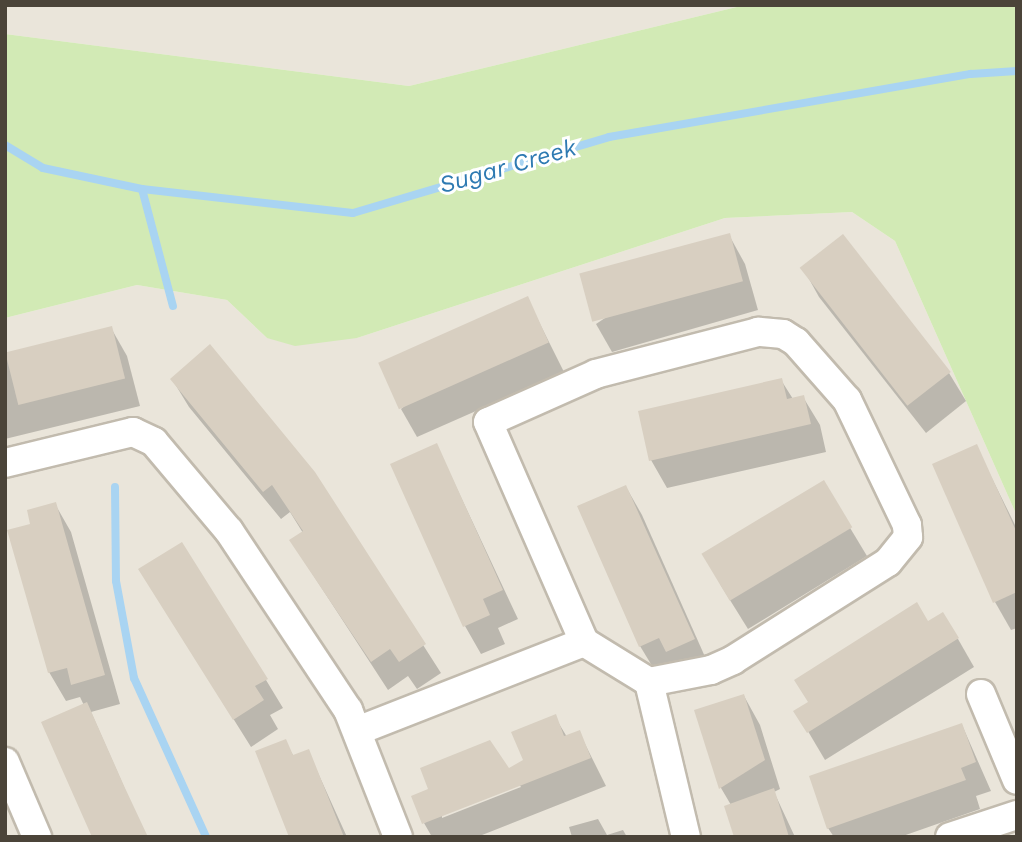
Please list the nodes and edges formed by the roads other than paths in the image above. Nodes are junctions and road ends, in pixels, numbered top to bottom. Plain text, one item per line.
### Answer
1 (5, 463) edge
2 (584, 642) junction
3 (649, 682) junction
4 (981, 694) dead end
5 (357, 731) junction
6 (8, 777) edge
7 (1017, 780) edge
8 (1017, 815) edge
9 (37, 837) edge
10 (398, 837) edge
11 (686, 837) edge
12 (950, 837) edge

1 - 5 lane
2 - 3 lane
2 - 3 lane
2 - 5 lane
3 - 11 lane
4 - 7 lane
5 - 10 lane
6 - 9 lane
8 - 12 lane

